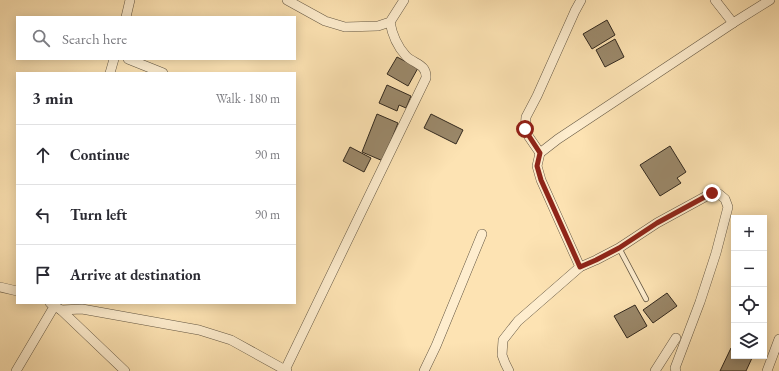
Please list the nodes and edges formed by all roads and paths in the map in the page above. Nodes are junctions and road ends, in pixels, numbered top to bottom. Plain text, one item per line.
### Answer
1 (130, 0) edge
2 (287, 0) edge
3 (404, 0) edge
4 (581, 0) edge
5 (715, 0) edge
6 (770, 0) edge
7 (126, 16) edge
8 (390, 22) junction
9 (734, 23) junction
10 (114, 60) edge
11 (130, 60) edge
12 (110, 72) edge
13 (160, 72) edge
14 (540, 153) junction
15 (482, 234) dead end
16 (619, 248) junction
17 (580, 267) junction
18 (0, 287) edge
19 (16, 291) edge
20 (646, 299) dead end
21 (56, 306) edge
22 (676, 338) dead end
23 (779, 339) edge
24 (286, 370) edge
25 (16, 371) edge
26 (125, 371) edge
27 (424, 371) edge
28 (509, 371) edge
29 (655, 371) edge
30 (676, 371) edge
31 (767, 371) edge

1 - 7 street
2 - 8 street
3 - 8 street
4 - 14 street
5 - 9 street
6 - 9 street
8 - 24 street
9 - 14 street
10 - 12 street
11 - 13 street
14 - 17 street
15 - 27 street
16 - 17 street
16 - 20 lane
16 - 30 street
17 - 28 street
18 - 19 street
21 - 24 street
21 - 25 street
21 - 26 street
22 - 29 street
23 - 31 street

